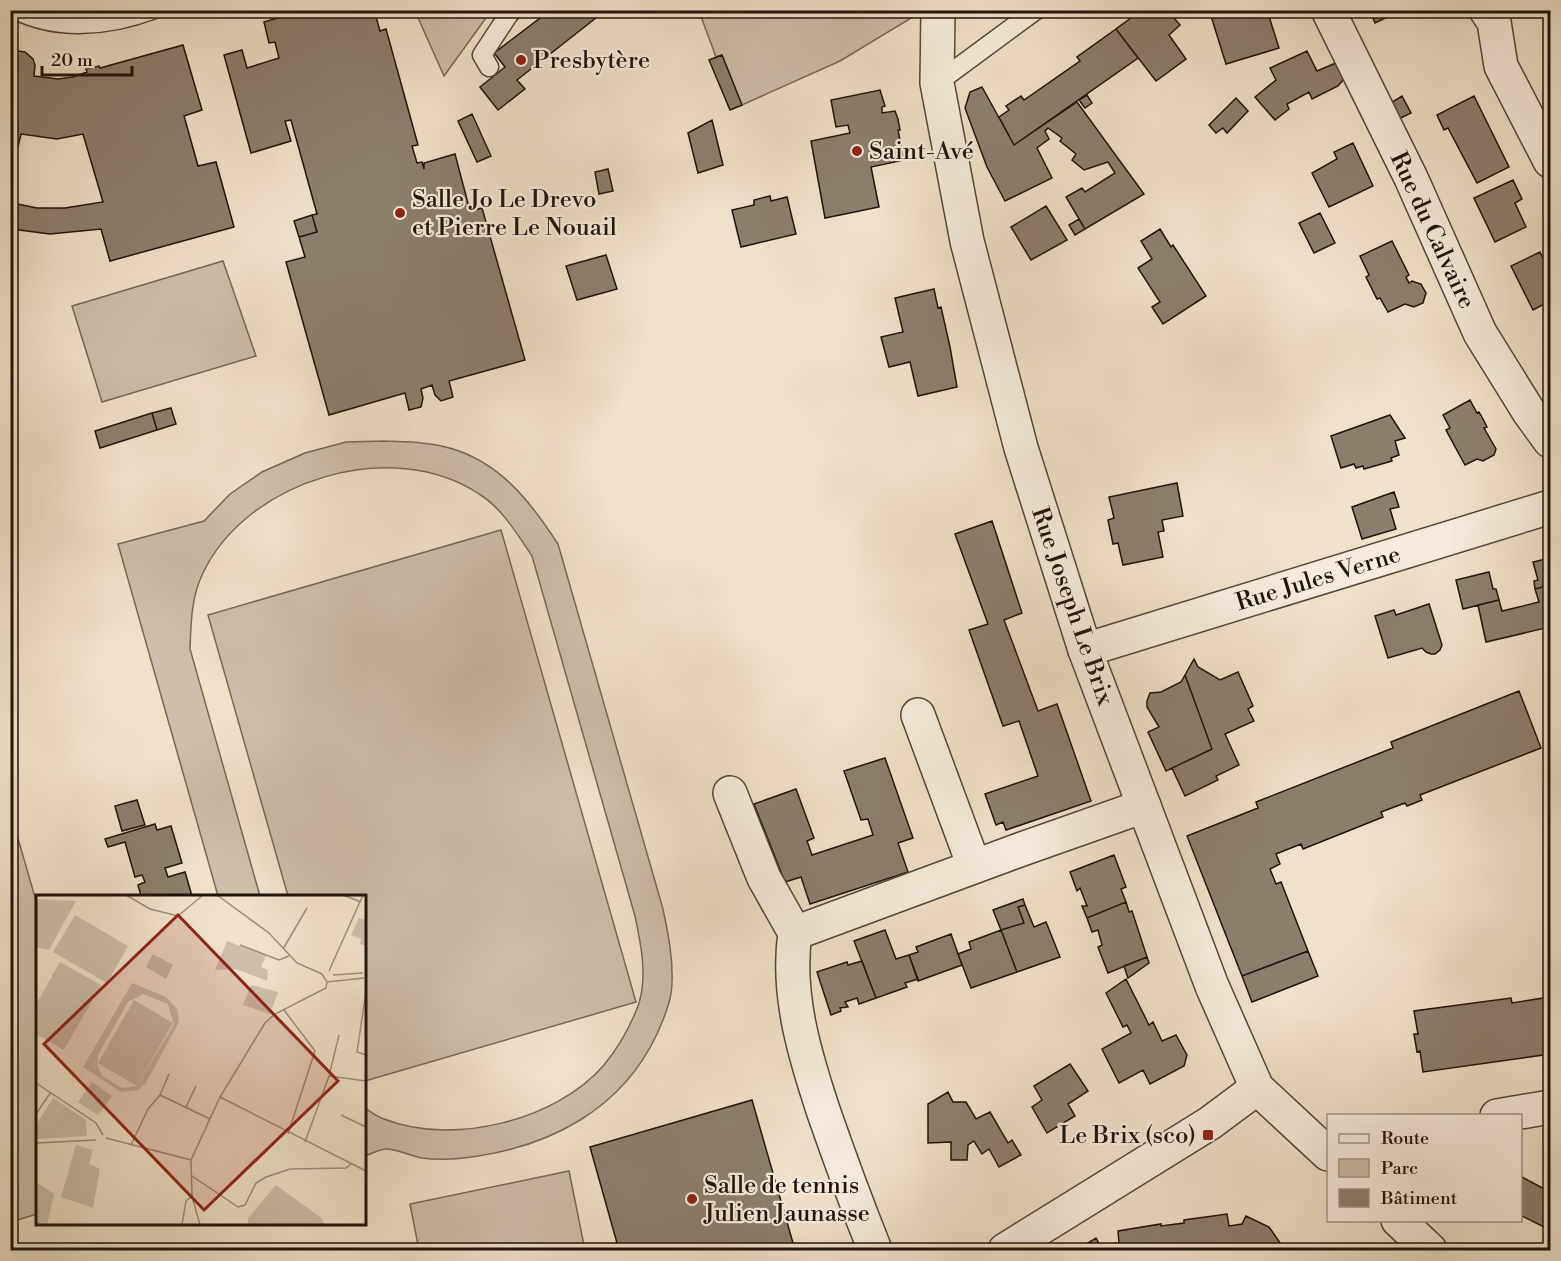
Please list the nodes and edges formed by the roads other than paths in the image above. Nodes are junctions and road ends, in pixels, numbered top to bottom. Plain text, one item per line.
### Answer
1 (16, 10) edge
2 (152, 10) edge
3 (513, 10) edge
4 (938, 10) edge
5 (1036, 10) edge
6 (1328, 10) edge
7 (1496, 14) edge
8 (489, 67) dead end
9 (937, 83) junction
10 (1551, 161) edge
11 (1551, 441) edge
12 (1551, 507) edge
13 (1084, 650) junction
14 (918, 715) dead end
15 (730, 793) dead end
16 (1144, 806) junction
17 (974, 866) junction
18 (795, 933) junction
19 (1257, 1088) junction
20 (1551, 1107) edge
21 (1509, 1114) edge
22 (1327, 1152) edge
23 (1399, 1222) edge
24 (875, 1251) edge
25 (1005, 1251) edge
26 (1430, 1251) edge

1 - 2 lane
3 - 8 lane
4 - 9 street, Rue Joseph Le Brix
5 - 9 lane
6 - 11 street, Rue du Calvaire
7 - 10 street
9 - 13 street, Rue Joseph Le Brix
12 - 13 street, Rue Jules Verne
13 - 16 street, Rue Joseph Le Brix
14 - 17 street
15 - 18 street
16 - 17 street
16 - 19 street, Rue Joseph Le Brix
17 - 18 street
18 - 24 street
19 - 22 street, Rue Joseph Le Brix
19 - 25 street
20 - 21 street
23 - 26 street

